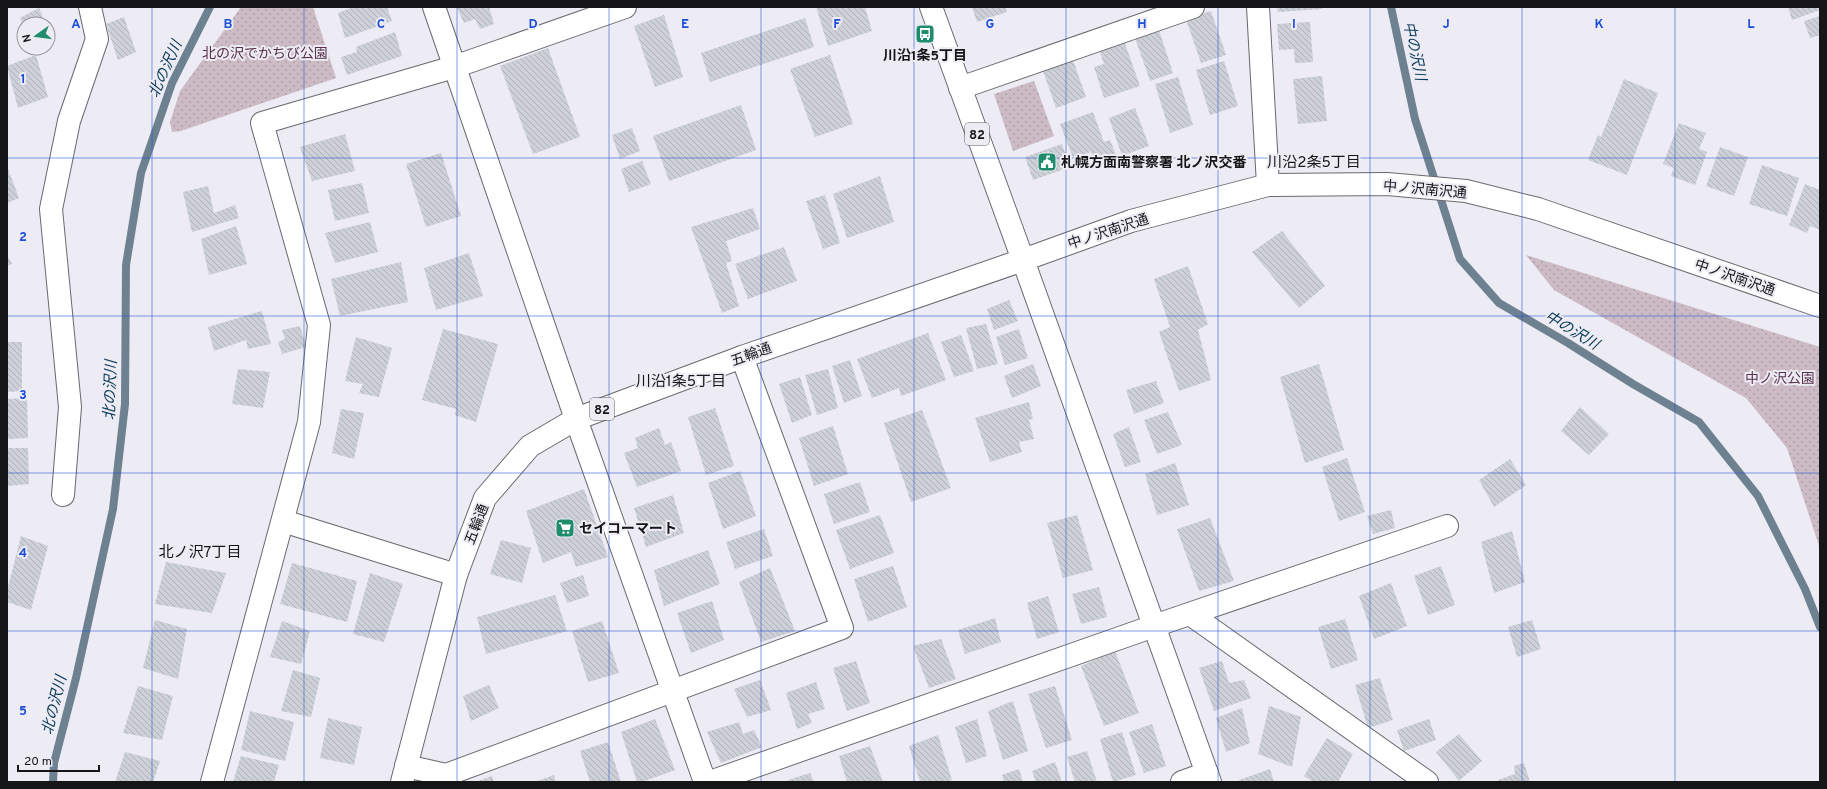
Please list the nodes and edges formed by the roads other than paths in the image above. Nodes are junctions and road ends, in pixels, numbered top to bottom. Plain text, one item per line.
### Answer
1 (90, 7) edge
2 (434, 7) edge
3 (625, 7) edge
4 (931, 7) edge
5 (1193, 7) edge
6 (1258, 7) edge
7 (454, 67) junction
8 (960, 88) junction
9 (1268, 185) junction
10 (1023, 260) junction
11 (1820, 306) edge
12 (742, 357) junction
13 (576, 419) junction
14 (63, 495) dead end
15 (283, 522) junction
16 (1447, 526) dead end
17 (456, 575) junction
18 (1190, 614) junction
19 (1154, 626) junction
20 (672, 691) junction
21 (404, 774) edge
22 (1208, 778) edge
23 (212, 782) edge
24 (705, 782) edge
25 (710, 782) edge
26 (1182, 782) edge
27 (1427, 782) edge

1 - 14 street
2 - 7 street
3 - 7 street
4 - 8 street, 82
5 - 8 street
6 - 9 street
7 - 13 street
7 - 15 street
8 - 10 street, 82
9 - 10 street, 中ノ沢南沢通
9 - 11 street, 中ノ沢南沢通
10 - 12 street, 五輪通 / 82
10 - 19 street
12 - 13 street, 五輪通 / 82
12 - 20 street
13 - 17 street, 五輪通 / 82
13 - 20 street
15 - 17 street
15 - 23 street
16 - 18 street
17 - 21 street, 五輪通 / 82
18 - 19 street
18 - 27 street
19 - 22 street
19 - 25 street
20 - 21 street
20 - 24 street
22 - 26 street

